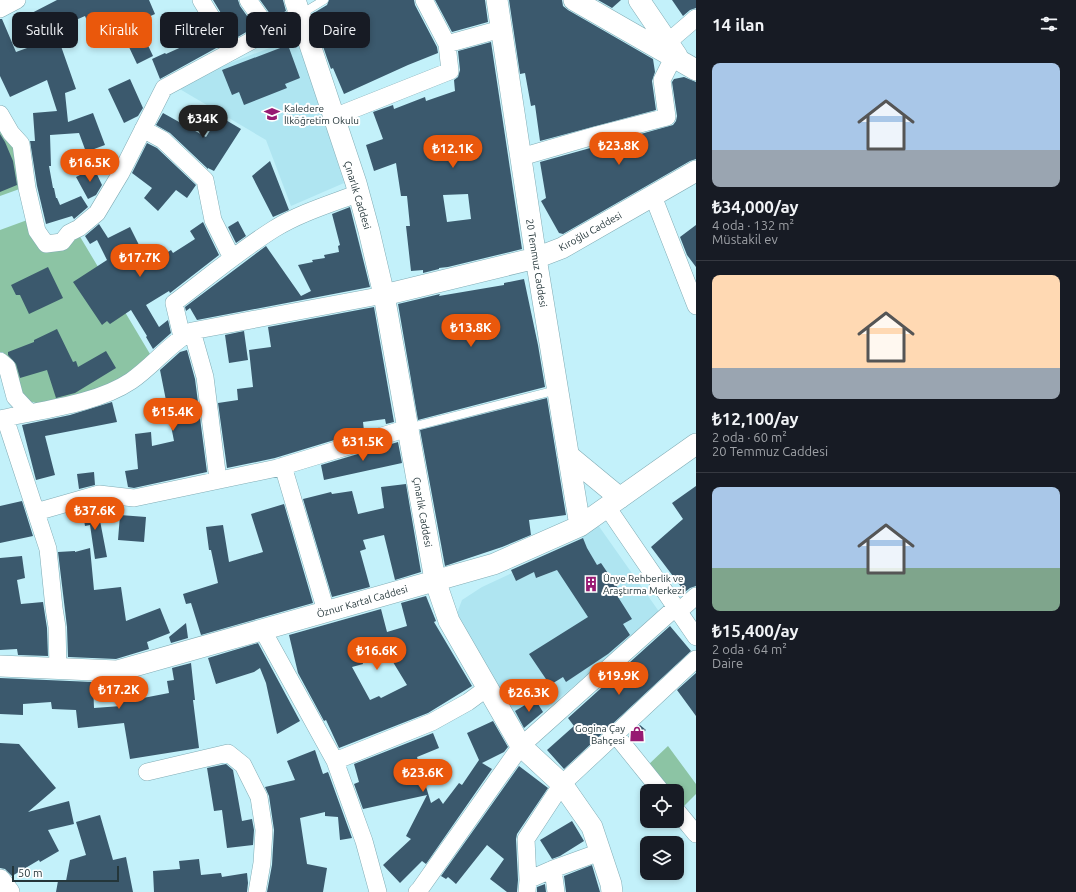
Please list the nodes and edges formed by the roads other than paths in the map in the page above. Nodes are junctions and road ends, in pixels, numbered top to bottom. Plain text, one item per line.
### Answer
1 (17, 0) edge
2 (201, 0) edge
3 (248, 0) edge
4 (324, 0) edge
5 (424, 0) edge
6 (497, 0) edge
7 (574, 0) edge
8 (639, 0) edge
9 (297, 7) edge
10 (0, 9) edge
11 (257, 12) edge
12 (696, 18) edge
13 (501, 29) junction
14 (246, 44) edge
15 (447, 44) junction
16 (232, 51) junction
17 (679, 57) edge
18 (0, 114) edge
19 (334, 117) junction
20 (143, 129) junction
21 (521, 157) junction
22 (696, 171) edge
23 (358, 193) junction
24 (652, 196) junction
25 (232, 258) junction
26 (536, 258) junction
27 (384, 295) junction
28 (696, 306) edge
29 (187, 334) junction
30 (0, 361) edge
31 (557, 390) junction
32 (30, 413) junction
33 (3, 419) edge
34 (408, 428) junction
35 (696, 444) edge
36 (568, 455) junction
37 (283, 466) junction
38 (218, 480) junction
39 (613, 503) junction
40 (36, 512) junction
41 (580, 526) junction
42 (435, 580) junction
43 (696, 596) edge
44 (677, 610) junction
45 (326, 611) junction
46 (262, 629) junction
47 (696, 637) edge
48 (696, 659) edge
49 (0, 666) edge
50 (58, 669) junction
51 (487, 688) junction
52 (615, 734) junction
53 (521, 746) junction
54 (336, 761) junction
55 (147, 772) dead end
56 (562, 784) junction
57 (655, 784) edge
58 (684, 819) edge
59 (696, 834) edge
60 (600, 852) junction
61 (553, 869) junction
62 (0, 880) edge
63 (527, 886) edge
64 (9, 892) edge
65 (257, 892) edge
66 (378, 892) edge
67 (417, 892) edge
68 (556, 892) edge
69 (612, 892) edge

1 - 10 street
2 - 16 street
3 - 11 street
4 - 9 lane
5 - 15 street
6 - 13 street, 20 Temmuz Caddesi
7 - 17 street
8 - 17 street
9 - 19 street, Çınarlık Caddesi
12 - 17 street
13 - 15 street
13 - 21 street, 20 Temmuz Caddesi
14 - 16 street
15 - 19 street
16 - 20 street
17 - 21 street
18 - 20 street
19 - 23 street, Çınarlık Caddesi
20 - 25 street
21 - 26 street, 20 Temmuz Caddesi
22 - 24 street, Kıroğlu Caddesi
23 - 25 street
23 - 27 street, Çınarlık Caddesi
24 - 26 street, Kıroğlu Caddesi
24 - 28 street
25 - 29 street
26 - 27 street, Kıroğlu Caddesi
26 - 31 street, 20 Temmuz Caddesi
27 - 29 street
27 - 34 street, Çınarlık Caddesi
29 - 32 street
29 - 38 street
30 - 32 street
31 - 34 lane
31 - 36 street, 20 Temmuz Caddesi
32 - 33 street
33 - 40 street
34 - 37 street
34 - 42 street, Çınarlık Caddesi
35 - 39 street, Öznur Kartal Caddesi
36 - 39 street
36 - 41 street, 20 Temmuz Caddesi
37 - 38 street
37 - 45 street
38 - 40 street
39 - 41 street, Öznur Kartal Caddesi
39 - 44 street
40 - 50 street
41 - 42 street, Öznur Kartal Caddesi
42 - 45 street, Öznur Kartal Caddesi
42 - 51 street, Çınarlık Caddesi
43 - 44 street
44 - 47 street
44 - 53 street
45 - 46 street, Öznur Kartal Caddesi
46 - 50 street, Öznur Kartal Caddesi
46 - 54 street
48 - 52 street
49 - 50 street, Öznur Kartal Caddesi
51 - 53 street, Çınarlık Caddesi
51 - 54 street
52 - 56 street
52 - 57 street
53 - 56 street, Çınarlık Caddesi
53 - 67 street
54 - 66 street
55 - 65 street
56 - 60 street, Çınarlık Caddesi
56 - 63 street
58 - 59 street
60 - 61 street
60 - 69 street, Çınarlık Caddesi
61 - 63 street
61 - 68 street
62 - 64 street

